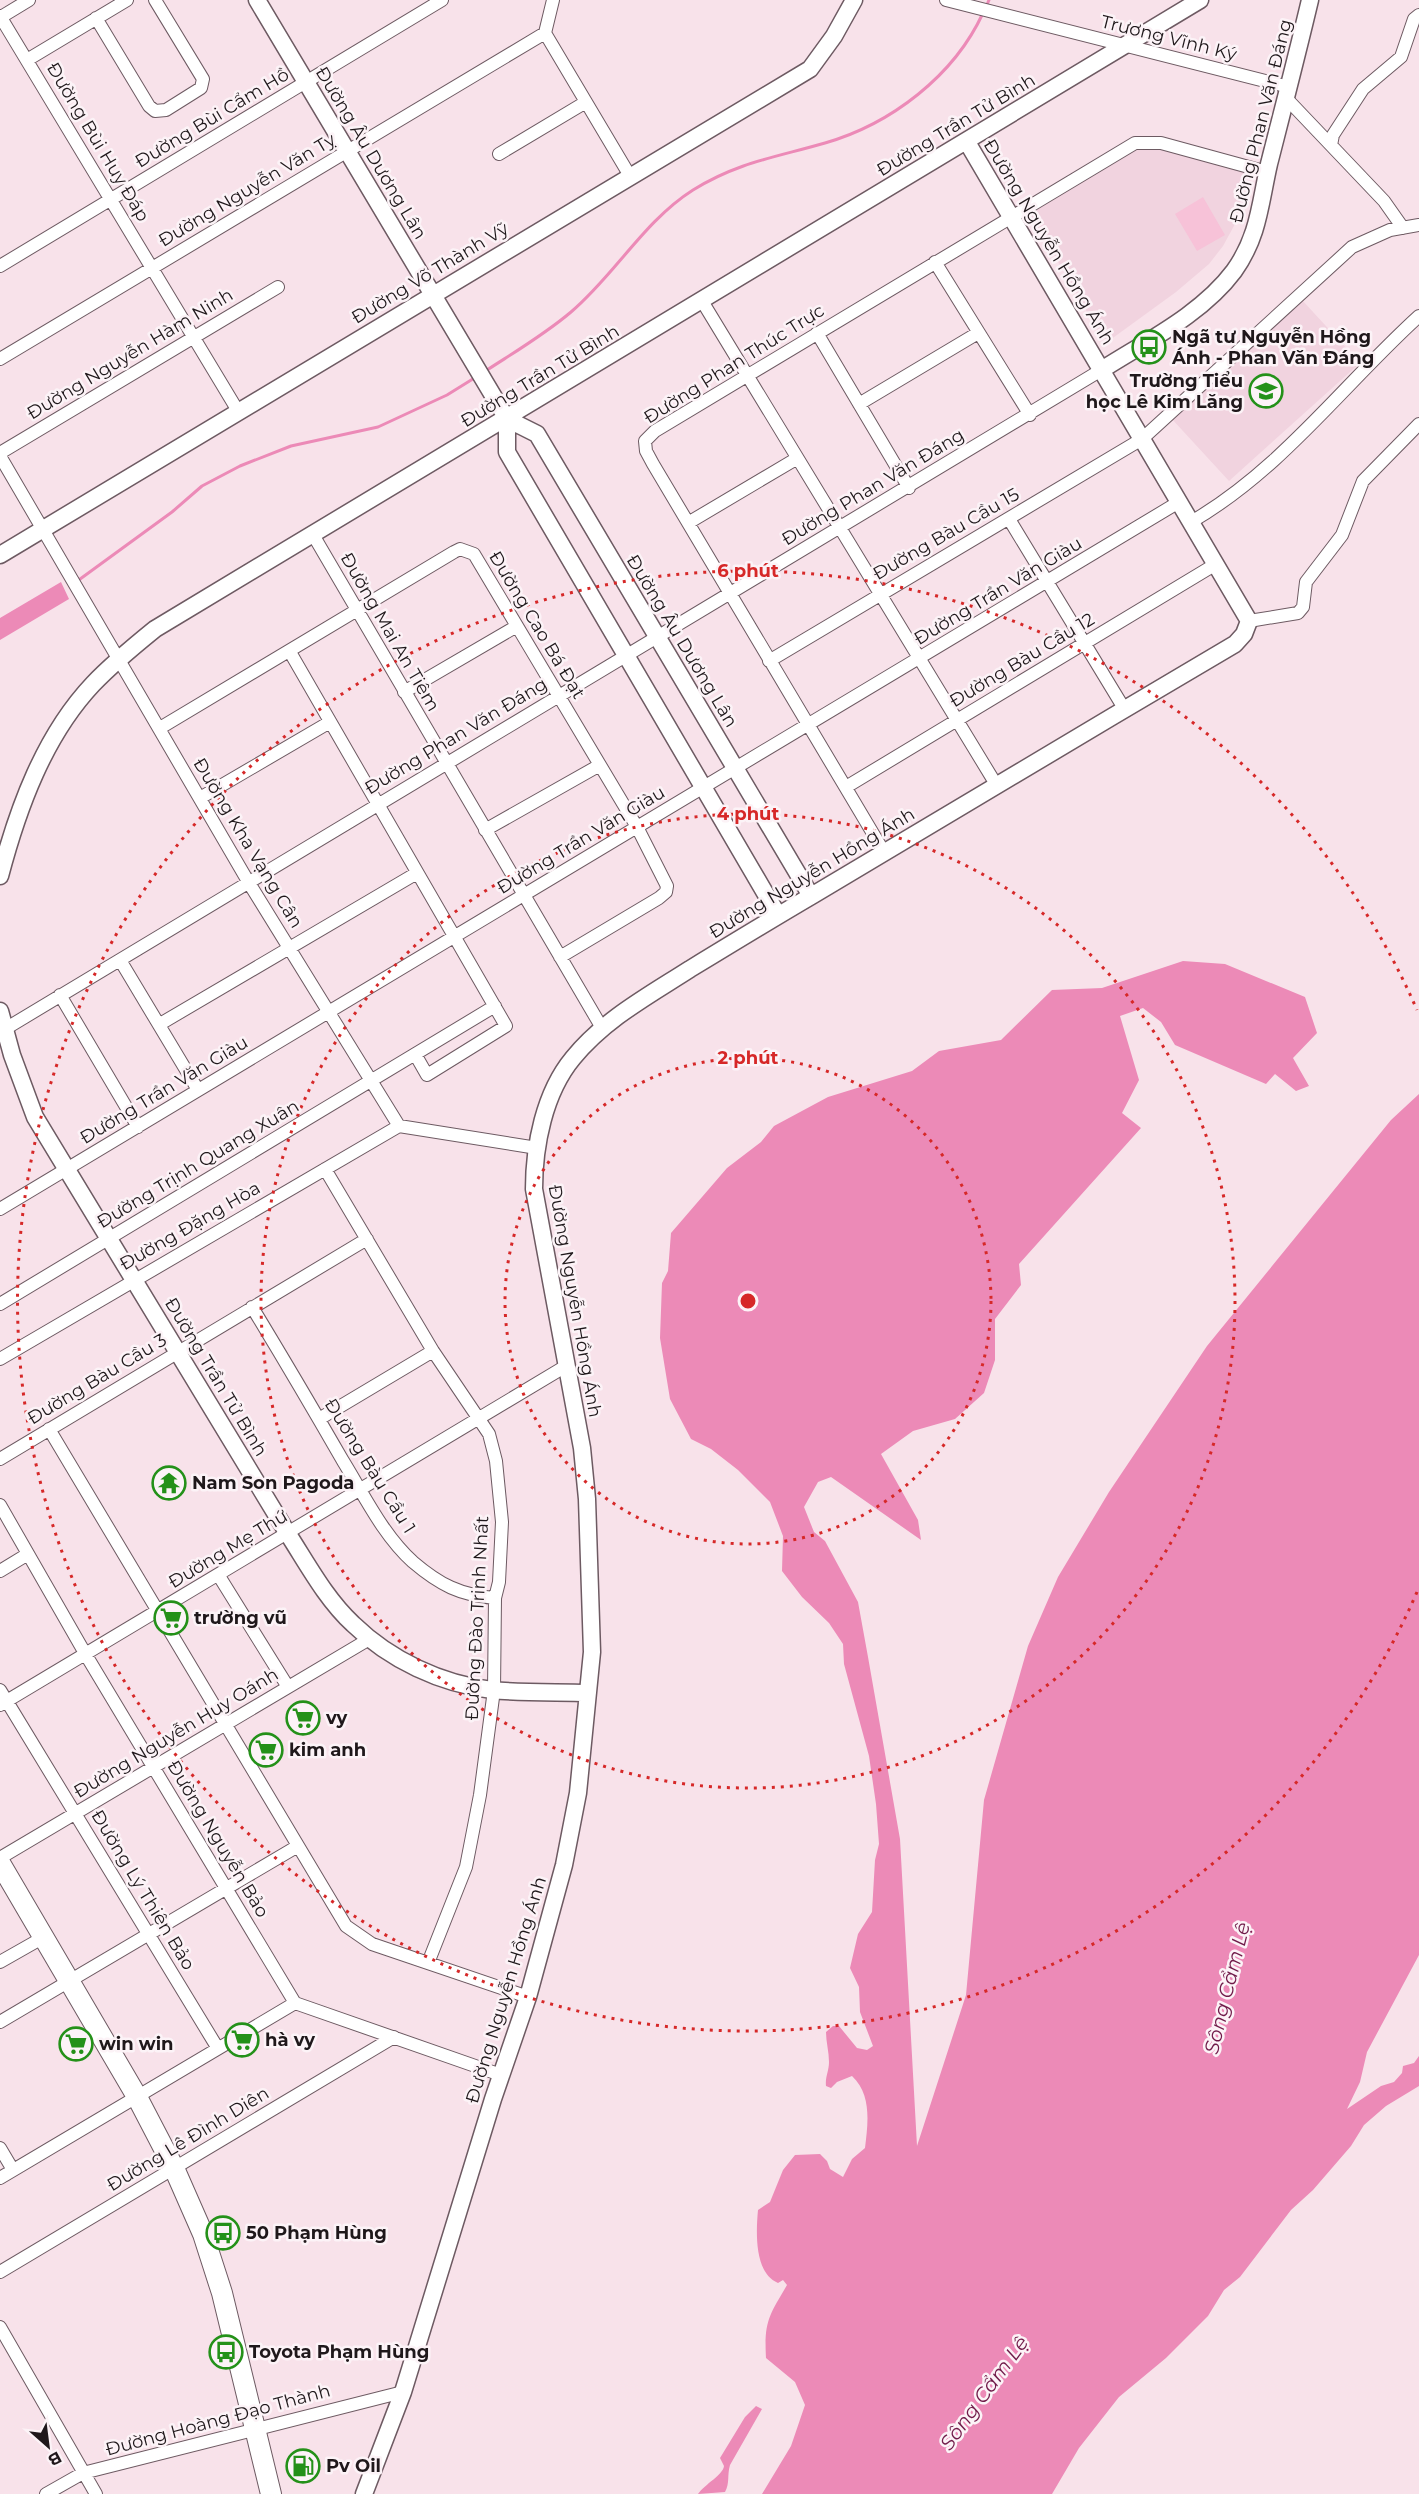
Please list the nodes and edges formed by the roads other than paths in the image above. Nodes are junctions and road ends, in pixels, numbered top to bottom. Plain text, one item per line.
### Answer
1 (29, 0) edge
2 (127, 0) edge
3 (155, 0) edge
4 (257, 0) edge
5 (442, 0) edge
6 (553, 0) edge
7 (854, 0) edge
8 (946, 0) edge
9 (1200, 0) edge
10 (1310, 0) edge
11 (1419, 15) edge
12 (1, 16) edge
13 (96, 18) junction
14 (545, 33) junction
15 (1126, 44) junction
16 (27, 60) junction
17 (306, 82) junction
18 (1287, 93) junction
19 (586, 102) junction
20 (967, 142) junction
21 (1331, 145) junction
22 (347, 151) junction
23 (499, 154) dead end
24 (1267, 172) junction
25 (630, 176) junction
26 (111, 200) junction
27 (1011, 216) junction
28 (1419, 225) edge
29 (1403, 228) junction
30 (935, 262) junction
31 (0, 266) edge
32 (152, 268) junction
33 (278, 287) dead end
34 (433, 294) junction
35 (702, 300) junction
36 (1419, 316) edge
37 (817, 333) junction
38 (978, 333) junction
39 (194, 337) junction
40 (0, 359) edge
41 (1103, 369) junction
42 (746, 376) junction
43 (859, 404) junction
44 (238, 411) junction
45 (1030, 415) junction
46 (507, 418) junction
47 (1417, 432) edge
48 (1142, 439) junction
49 (0, 454) edge
50 (796, 459) junction
51 (909, 488) junction
52 (1179, 502) junction
53 (1010, 519) junction
54 (1191, 522) junction
55 (688, 523) junction
56 (44, 529) junction
57 (840, 530) junction
58 (312, 533) junction
59 (0, 555) edge
60 (1216, 564) junction
61 (1048, 581) junction
62 (879, 594) junction
63 (730, 595) junction
64 (358, 612) junction
65 (1249, 621) junction
66 (517, 626) junction
67 (658, 638) junction
68 (1086, 642) junction
69 (290, 652) junction
70 (626, 656) junction
71 (119, 659) junction
72 (919, 659) junction
73 (769, 661) junction
74 (404, 692) junction
75 (560, 697) junction
76 (1125, 710) junction
77 (957, 720) junction
78 (330, 722) junction
79 (807, 726) junction
80 (160, 728) junction
81 (447, 764) junction
82 (600, 765) junction
83 (735, 768) junction
84 (997, 786) junction
85 (846, 787) junction
86 (704, 788) junction
87 (200, 798) junction
88 (377, 806) junction
89 (637, 828) junction
90 (485, 830) junction
91 (884, 852) junction
92 (417, 873) junction
93 (0, 876) edge
94 (249, 883) junction
95 (523, 896) junction
96 (811, 896) junction
97 (778, 915) junction
98 (454, 937) junction
99 (289, 948) junction
100 (560, 957) junction
101 (120, 960) junction
102 (60, 996) junction
103 (495, 1006) junction
104 (0, 1011) edge
105 (329, 1012) junction
106 (160, 1024) junction
107 (602, 1028) junction
108 (2, 1030) edge
109 (415, 1054) junction
110 (371, 1081) junction
111 (198, 1090) junction
112 (399, 1126) junction
113 (138, 1127) junction
114 (537, 1148) junction
115 (325, 1168) junction
116 (66, 1170) junction
117 (0, 1209) edge
118 (108, 1239) junction
119 (367, 1239) junction
120 (134, 1280) junction
121 (0, 1304) edge
122 (252, 1307) junction
123 (177, 1351) junction
124 (433, 1351) junction
125 (0, 1359) edge
126 (566, 1366) junction
127 (480, 1418) junction
128 (319, 1419) junction
129 (48, 1429) junction
130 (0, 1459) edge
131 (361, 1491) junction
132 (0, 1504) edge
133 (288, 1534) junction
134 (28, 1554) junction
135 (0, 1571) edge
136 (219, 1576) junction
137 (495, 1598) junction
138 (158, 1612) junction
139 (371, 1638) junction
140 (86, 1655) junction
141 (288, 1687) junction
142 (494, 1690) junction
143 (588, 1693) junction
144 (2, 1699) edge
145 (226, 1724) junction
146 (154, 1767) junction
147 (75, 1814) junction
148 (298, 1846) junction
149 (0, 1858) edge
150 (0, 1863) edge
151 (226, 1888) junction
152 (149, 1934) junction
153 (44, 1937) junction
154 (0, 1962) edge
155 (428, 1963) junction
156 (70, 1980) junction
157 (528, 1997) junction
158 (295, 2003) junction
159 (0, 2022) edge
160 (394, 2037) junction
161 (218, 2047) junction
162 (501, 2075) junction
163 (136, 2095) junction
164 (0, 2148) edge
165 (174, 2168) junction
166 (13, 2170) junction
167 (0, 2178) edge
168 (0, 2272) edge
169 (0, 2327) edge
170 (403, 2392) junction
171 (254, 2428) junction
172 (83, 2473) junction
173 (46, 2494) edge
174 (96, 2494) edge
175 (271, 2494) edge
176 (364, 2494) edge

1 - 12 street
2 - 13 street
3 - 13 street
4 - 17 street, Đường Âu Dương Lân
5 - 17 street, Đường Bùi Cẩm Hồ
6 - 14 street
7 - 25 street, Đường Võ Thành Vỹ
8 - 15 street, Trương Vĩnh Ký
9 - 15 street, Đường Trần Tử Bình
10 - 18 street, Đường Phan Văn Đáng
11 - 21 street
12 - 16 street, Đường Bùi Huy Đáp
13 - 16 street
14 - 19 street
14 - 22 street, Đường Nguyễn Văn Tỵ
15 - 18 street, Trương Vĩnh Ký
15 - 20 street, Đường Trần Tử Bình
16 - 26 street, Đường Bùi Huy Đáp
17 - 22 street, Đường Âu Dương Lân
17 - 26 street, Đường Bùi Cẩm Hồ
18 - 21 street
18 - 24 street, Đường Phan Văn Đáng
19 - 23 street
19 - 25 street
20 - 27 street, Đường Nguyễn Hồng Ánh
20 - 35 street, Đường Trần Tử Bình
21 - 29 street
22 - 32 street, Đường Nguyễn Văn Tỵ
22 - 34 street, Đường Âu Dương Lân
24 - 27 street, Đường Phan Thúc Trực
24 - 41 street, Đường Phan Văn Đáng
25 - 34 street, Đường Võ Thành Vỹ
26 - 31 street, Đường Bùi Cẩm Hồ
26 - 32 street, Đường Bùi Huy Đáp
27 - 30 street, Đường Phan Thúc Trực
27 - 41 street, Đường Nguyễn Hồng Ánh
28 - 29 street, Đường Bàu Cầu 15
29 - 48 street, Đường Bàu Cầu 15
30 - 37 street, Đường Phan Thúc Trực
30 - 38 street
32 - 39 street, Đường Bùi Huy Đáp
32 - 40 street, Đường Nguyễn Văn Tỵ
33 - 39 street, Đường Nguyễn Hàm Ninh
34 - 44 street, Đường Võ Thành Vỹ
34 - 46 street, Đường Âu Dương Lân
35 - 42 street
35 - 46 street, Đường Trần Tử Bình
36 - 54 street
37 - 42 street, Đường Phan Thúc Trực
37 - 43 street
38 - 43 street
38 - 45 street
39 - 44 street, Đường Bùi Huy Đáp
39 - 49 street, Đường Nguyễn Hàm Ninh
41 - 45 street, Đường Phan Văn Đáng
41 - 48 street, Đường Nguyễn Hồng Ánh
42 - 50 street
42 - 55 street, Đường Phan Thúc Trực
43 - 51 street
44 - 56 street, Đường Võ Thành Vỹ
45 - 51 street, Đường Phan Văn Đáng
46 - 58 street, Đường Trần Tử Bình
46 - 67 street, Đường Âu Dương Lân
46 - 70 street
47 - 65 street
48 - 52 street, Đường Nguyễn Hồng Ánh
48 - 53 street, Đường Bàu Cầu 15
49 - 56 street, Đường Kha Vạng Cân
50 - 55 street
50 - 57 street
51 - 57 street, Đường Phan Văn Đáng
52 - 54 street, Đường Nguyễn Hồng Ánh
52 - 61 street, Đường Trần Văn Giàu
53 - 61 street
53 - 62 street, Đường Bàu Cầu 15
54 - 60 street, Đường Nguyễn Hồng Ánh
55 - 63 street, Đường Phan Thúc Trực
56 - 59 street, Đường Võ Thành Vỹ
56 - 71 street, Đường Kha Vạng Cân
57 - 62 street
57 - 63 street, Đường Phan Văn Đáng
58 - 64 street, Đường Mai An Tiêm
58 - 71 street, Đường Trần Tử Bình
60 - 65 street, Đường Nguyễn Hồng Ánh
60 - 68 street, Đường Bàu Cầu 12
61 - 68 street
61 - 72 street, Đường Trần Văn Giàu
62 - 72 street
62 - 73 street, Đường Bàu Cầu 15
63 - 67 street, Đường Phan Văn Đáng
63 - 73 street, Đường Phan Thúc Trực
64 - 66 street, Đường Cao Bá Đạt
64 - 69 street, Đường Cao Bá Đạt
64 - 74 street, Đường Mai An Tiêm
65 - 76 street, Đường Nguyễn Hồng Ánh
66 - 74 street
66 - 75 street, Đường Cao Bá Đạt
67 - 70 street, Đường Phan Văn Đáng
67 - 83 street, Đường Âu Dương Lân
68 - 76 street
68 - 77 street, Đường Bàu Cầu 12
69 - 78 street
69 - 80 street, Đường Cao Bá Đạt
70 - 75 street, Đường Phan Văn Đáng
70 - 86 street
71 - 80 street, Đường Kha Vạng Cân
71 - 93 street, Đường Trần Tử Bình
72 - 77 street
72 - 79 street, Đường Trần Văn Giàu
73 - 79 street, Đường Phan Thúc Trực
74 - 81 street, Đường Mai An Tiêm
75 - 81 street, Đường Phan Văn Đáng
75 - 82 street, Đường Cao Bá Đạt
76 - 84 street, Đường Nguyễn Hồng Ánh
77 - 84 street
77 - 85 street, Đường Bàu Cầu 12
78 - 87 street
78 - 88 street
79 - 83 street, Đường Trần Văn Giàu
79 - 85 street, Đường Phan Thúc Trực
80 - 87 street, Đường Kha Vạng Cân
81 - 88 street, Đường Phan Văn Đáng
81 - 90 street, Đường Mai An Tiêm
82 - 89 street, Đường Cao Bá Đạt
82 - 90 street
83 - 86 street, Đường Trần Văn Giàu
83 - 96 street, Đường Âu Dương Lân
84 - 91 street, Đường Nguyễn Hồng Ánh
85 - 91 street, Đường Phan Thúc Trực
86 - 89 street, Đường Trần Văn Giàu
86 - 97 street
87 - 94 street, Đường Kha Vạng Cân
88 - 92 street
88 - 94 street, Đường Phan Văn Đáng
89 - 95 street, Đường Trần Văn Giàu
89 - 100 street, Đường Cao Bá Đạt
90 - 95 street, Đường Mai An Tiêm
91 - 96 street, Đường Nguyễn Hồng Ánh
92 - 98 street
92 - 99 street
94 - 99 street, Đường Kha Vạng Cân
94 - 101 street, Đường Phan Văn Đáng
95 - 98 street, Đường Trần Văn Giàu
95 - 100 street, Đường Mai An Tiêm
96 - 97 street, Đường Nguyễn Hồng Ánh
97 - 107 street, Đường Nguyễn Hồng Ánh
98 - 103 street
98 - 105 street, Đường Trần Văn Giàu
99 - 105 street, Đường Kha Vạng Cân
99 - 106 street
100 - 107 street, Đường Mai An Tiêm
101 - 102 street, Đường Phan Văn Đáng
101 - 106 street
102 - 108 street, Đường Phan Văn Đáng
102 - 113 street
103 - 109 street, Đường Trịnh Quang Xuân
103 - 109 street
104 - 108 street, Đường Trần Tử Bình
105 - 110 street, Đường Kha Vạng Cân
105 - 111 street, Đường Trần Văn Giàu
106 - 111 street
107 - 114 street, Đường Nguyễn Hồng Ánh
108 - 116 street, Đường Trần Tử Bình
109 - 110 street, Đường Trịnh Quang Xuân
110 - 112 street, Đường Kha Vạng Cân
110 - 118 street, Đường Trịnh Quang Xuân
111 - 113 street, Đường Trần Văn Giàu
112 - 114 street
112 - 115 street, Đường Đặng Hòa
113 - 116 street, Đường Trần Văn Giàu
114 - 126 street, Đường Nguyễn Hồng Ánh
115 - 119 street, Đường Đào Trinh Nhất
115 - 120 street, Đường Đặng Hòa
116 - 117 street, Đường Trần Văn Giàu
116 - 118 street, Đường Trần Tử Bình
118 - 120 street, Đường Trần Tử Bình
118 - 121 street, Đường Trịnh Quang Xuân
119 - 122 street, Đường Bàu Cầu 3
119 - 124 street, Đường Đào Trinh Nhất
120 - 123 street, Đường Trần Tử Bình
120 - 125 street, Đường Đặng Hòa
122 - 123 street, Đường Bàu Cầu 3
122 - 128 street, Đường Bàu Cầu 1
123 - 129 street, Đường Bàu Cầu 3
123 - 133 street, Đường Trần Tử Bình
124 - 127 street, Đường Đào Trinh Nhất
124 - 128 street
126 - 127 street, Đường Mẹ Thứ
126 - 143 street, Đường Nguyễn Hồng Ánh
127 - 131 street, Đường Mẹ Thứ
127 - 137 street, Đường Đào Trinh Nhất
128 - 131 street, Đường Bàu Cầu 1
129 - 130 street, Đường Bàu Cầu 3
129 - 138 street
131 - 133 street, Đường Mẹ Thứ
131 - 137 street, Đường Bàu Cầu 1
132 - 134 street, Đường Nguyễn Bảo
133 - 136 street, Đường Mẹ Thứ
133 - 139 street, Đường Trần Tử Bình
134 - 135 street
134 - 140 street, Đường Nguyễn Bảo
136 - 138 street, Đường Mẹ Thứ
136 - 141 street
137 - 142 street, Đường Đào Trinh Nhất
138 - 140 street, Đường Mẹ Thứ
138 - 145 street
139 - 141 street, Đường Nguyễn Huy Oánh
139 - 142 street, Đường Trần Tử Bình
140 - 144 street, Đường Mẹ Thứ
140 - 146 street, Đường Nguyễn Bảo
141 - 145 street, Đường Nguyễn Huy Oánh
142 - 143 street, Đường Trần Tử Bình
142 - 155 street, Đường Đào Trinh Nhất
143 - 157 street, Đường Nguyễn Hồng Ánh
144 - 147 street, Đường Lý Thiên Bảo
145 - 146 street, Đường Nguyễn Huy Oánh
145 - 148 street
146 - 147 street, Đường Nguyễn Huy Oánh
146 - 151 street, Đường Nguyễn Bảo
147 - 149 street, Đường Nguyễn Huy Oánh
147 - 152 street, Đường Lý Thiên Bảo
148 - 151 street
148 - 155 street
150 - 153 main road
151 - 152 street
151 - 158 street, Đường Nguyễn Bảo
152 - 156 street
152 - 161 street, Đường Lý Thiên Bảo
153 - 154 street
153 - 156 main road
155 - 157 street
156 - 159 street
156 - 163 main road
157 - 162 street, Đường Nguyễn Hồng Ánh
158 - 160 street
158 - 161 street
160 - 162 street
160 - 165 street, Đường Lê Đình Diên
161 - 163 street
162 - 170 street, Đường Nguyễn Hồng Ánh
163 - 165 main road
163 - 166 street
164 - 166 street
165 - 168 street, Đường Lê Đình Diên
165 - 171 main road
166 - 167 street
169 - 172 street
170 - 171 street, Đường Hoàng Đạo Thành
170 - 176 street, Đường Nguyễn Hồng Ánh
171 - 172 street, Đường Hoàng Đạo Thành
171 - 175 main road
172 - 173 street, Đường Hoàng Đạo Thành
172 - 174 street

